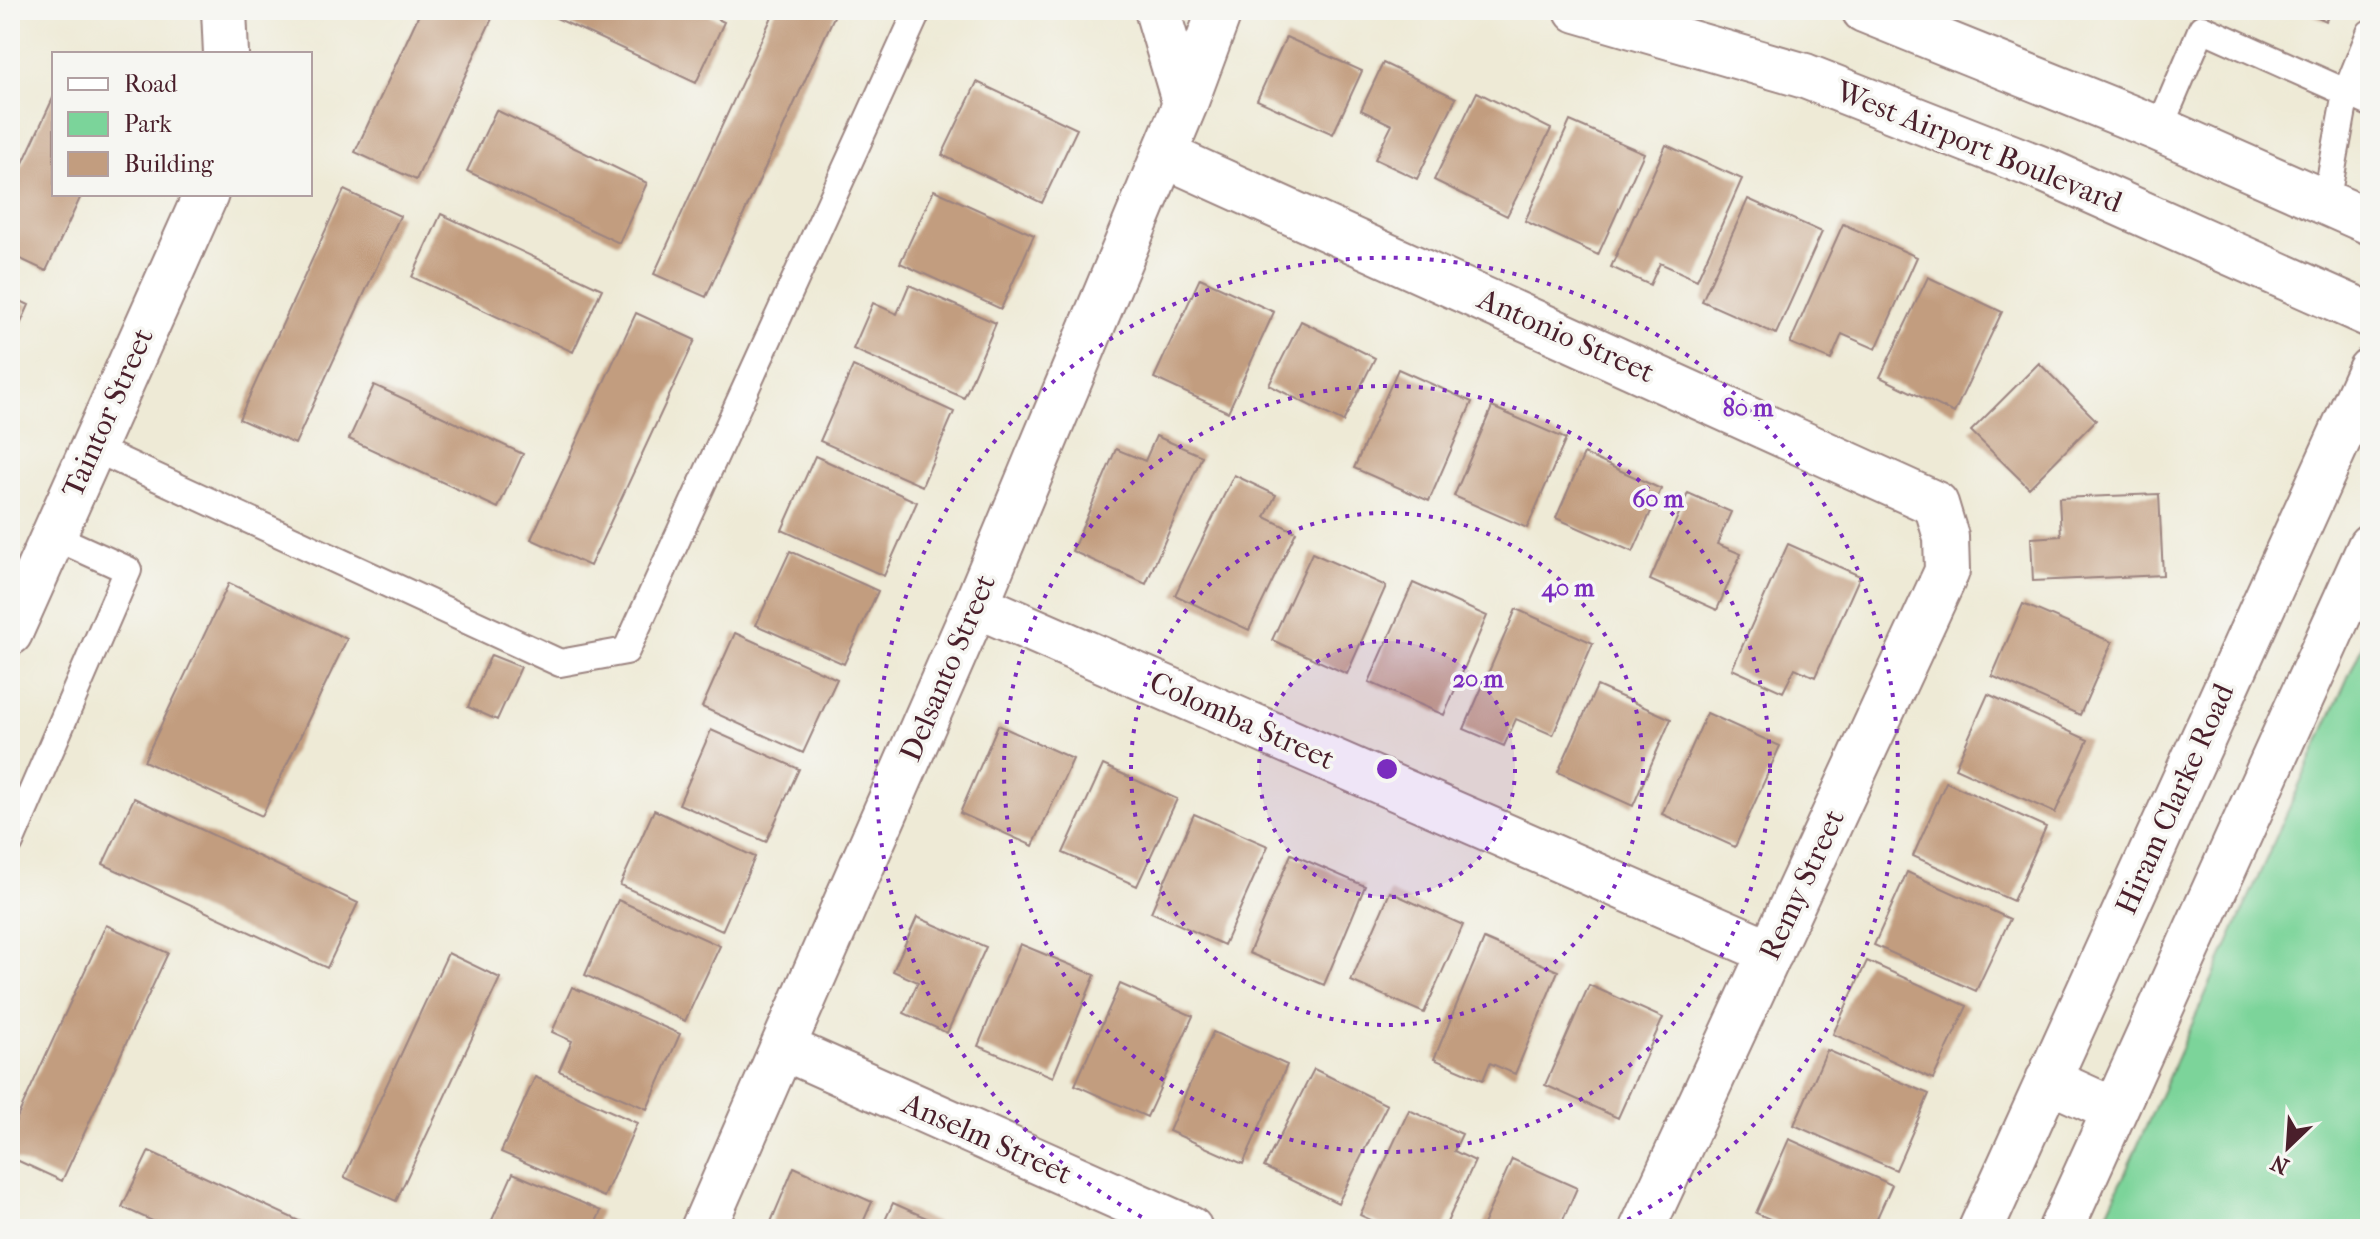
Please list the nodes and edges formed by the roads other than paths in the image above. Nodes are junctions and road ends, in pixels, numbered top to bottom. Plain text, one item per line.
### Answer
1 (224, 10) edge
2 (918, 10) edge
3 (1157, 10) edge
4 (1220, 10) edge
5 (1577, 10) edge
6 (1864, 10) edge
7 (2370, 33) edge
8 (226, 52) edge
9 (2358, 98) edge
10 (1185, 104) junction
11 (2159, 129) junction
12 (1164, 155) junction
13 (205, 196) edge
14 (2326, 203) junction
15 (2370, 222) edge
16 (2370, 315) edge
17 (2370, 370) edge
18 (93, 448) junction
19 (53, 536) junction
20 (1946, 537) joint
21 (2370, 546) edge
22 (976, 605) junction
23 (10, 633) edge
24 (10, 843) edge
25 (1771, 952) junction
26 (784, 1048) junction
27 (2048, 1080) junction
28 (2114, 1110) junction
29 (703, 1229) edge
30 (1190, 1229) edge
31 (1642, 1229) edge
32 (1981, 1229) edge
33 (2061, 1229) edge

1 - 8 street
2 - 18 lane
3 - 10 street
4 - 10 street, Delsanto Street
5 - 16 street, West Airport Boulevard
6 - 11 street
7 - 9 lane
9 - 11 lane
9 - 14 lane
10 - 12 street, Delsanto Street
11 - 14 street
12 - 20 street, Antonio Street
12 - 22 street, Delsanto Street
13 - 18 street, Taintor Street
14 - 15 street
17 - 27 street, Hiram Clarke Road
18 - 19 street, Taintor Street
19 - 23 street, Taintor Street
19 - 24 lane
20 - 25 street, Remy Street
21 - 28 street
22 - 25 street, Colomba Street
22 - 26 street, Delsanto Street
25 - 31 street, Remy Street
26 - 29 street, Delsanto Street
26 - 30 street, Anselm Street
27 - 28 street
27 - 32 street, Hiram Clarke Road
28 - 33 street

